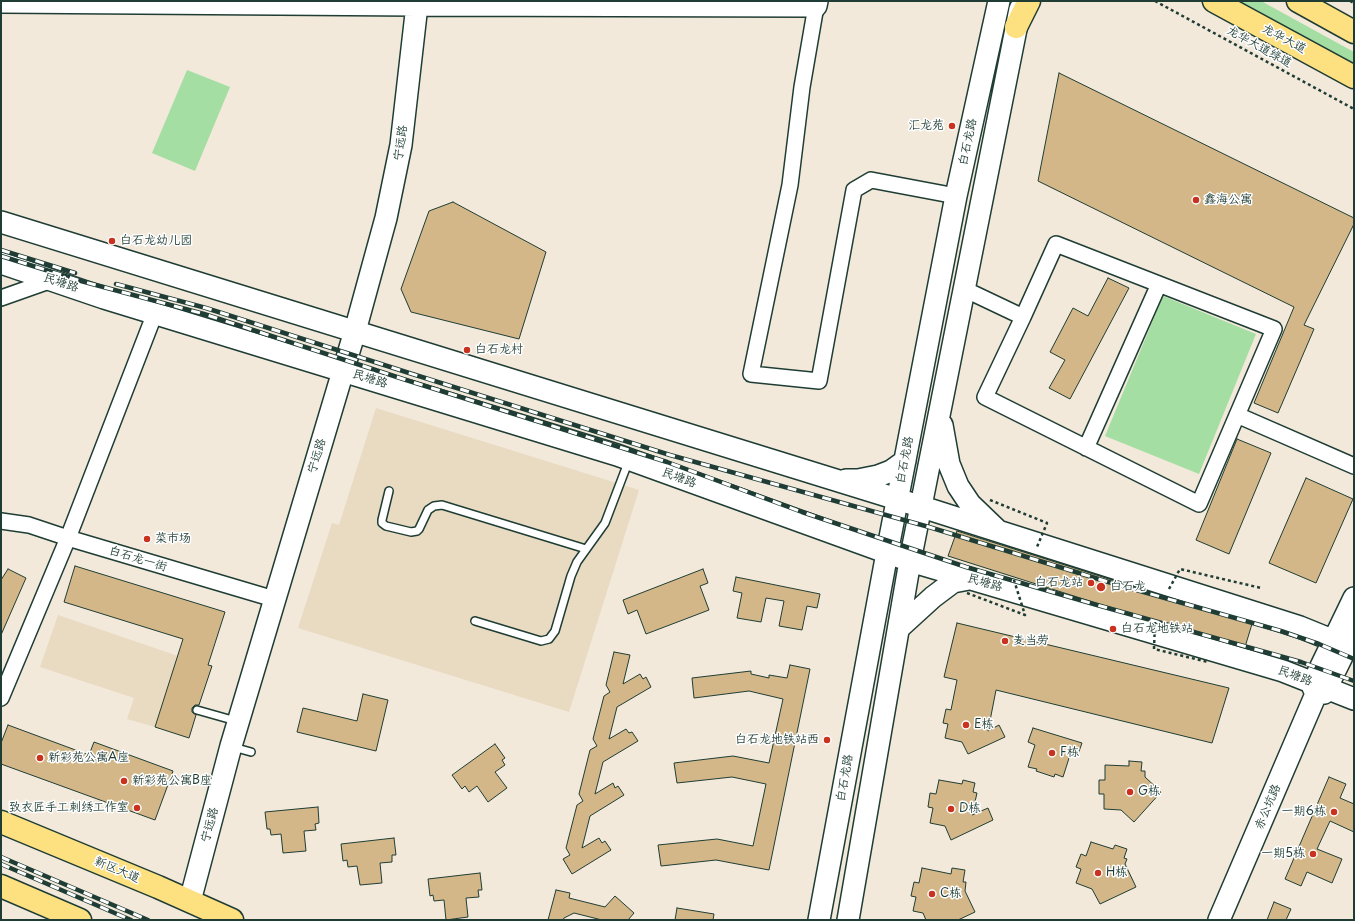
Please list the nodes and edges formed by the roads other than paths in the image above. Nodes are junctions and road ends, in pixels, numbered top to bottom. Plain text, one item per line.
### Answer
1 (999, 1) edge
2 (1022, 1) edge
3 (1030, 1) edge
4 (1214, 1) edge
5 (1298, 1) edge
6 (1, 2) edge
7 (817, 4) edge
8 (416, 5) junction
9 (1016, 27) junction
10 (1354, 32) edge
11 (1354, 77) edge
12 (956, 196) junction
13 (1, 222) edge
14 (1, 263) edge
15 (52, 280) junction
16 (1159, 284) junction
17 (964, 289) junction
18 (1, 298) edge
19 (155, 313) junction
20 (1023, 317) junction
21 (354, 331) junction
22 (343, 371) junction
23 (940, 415) junction
24 (1237, 415) junction
25 (1086, 448) junction
26 (629, 460) junction
27 (905, 461) junction
28 (1354, 466) edge
29 (836, 480) junction
30 (389, 491) dead end
31 (897, 499) junction
32 (921, 508) junction
33 (1, 521) edge
34 (1000, 532) junction
35 (838, 535) junction
36 (68, 538) junction
37 (586, 549) junction
38 (887, 553) junction
39 (910, 561) junction
40 (968, 586) junction
41 (880, 589) junction
42 (1354, 598) edge
43 (274, 599) junction
44 (475, 621) dead end
45 (899, 628) junction
46 (1347, 642) edge
47 (1319, 688) junction
48 (1, 698) edge
49 (1354, 699) edge
50 (198, 710) dead end
51 (238, 722) junction
52 (231, 746) junction
53 (252, 752) dead end
54 (1, 822) edge
55 (1, 886) edge
56 (190, 901) junction
57 (80, 920) edge
58 (232, 920) edge
59 (819, 920) edge
60 (848, 920) edge
61 (1219, 920) edge

1 - 12 main road, 白石龙路
2 - 9 main road, 白石龙路
3 - 9 main road
4 - 11 main road, 龙华大道
5 - 10 main road
6 - 8 main road
7 - 8 main road
7 - 12 street
8 - 21 main road, 宁远路
9 - 17 main road, 白石龙路
12 - 27 main road, 白石龙路
13 - 21 main road
14 - 15 main road, 民塘路
15 - 18 street
15 - 19 main road, 民塘路
16 - 20 street
16 - 24 street
16 - 25 street
17 - 20 street
17 - 23 main road, 白石龙路
19 - 22 main road, 民塘路
19 - 36 street
20 - 25 street
21 - 22 main road, 宁远路
21 - 29 main road
22 - 26 main road, 民塘路
22 - 43 main road, 宁远路
23 - 32 main road, 白石龙路
23 - 34 main road
24 - 25 street
24 - 28 street
26 - 35 main road, 民塘路
26 - 37 lane
27 - 29 main road
27 - 31 main road, 白石龙路
29 - 31 main road
30 - 37 lane
31 - 32 main road
31 - 38 main road, 白石龙路
32 - 34 main road
32 - 39 main road, 白石龙路
33 - 36 street, 白石龙一街
34 - 46 main road
35 - 38 main road, 民塘路
35 - 41 main road
36 - 43 street, 白石龙一街
36 - 48 street
37 - 44 lane
38 - 39 main road, 民塘路
38 - 41 main road, 白石龙路
39 - 40 main road, 民塘路
39 - 45 main road, 白石龙路
40 - 45 main road
40 - 47 main road, 民塘路
41 - 59 main road, 白石龙路
42 - 46 main road, 赤公坑路
43 - 51 main road, 宁远路
45 - 60 main road, 白石龙路
46 - 47 main road, 赤公坑路
47 - 49 main road, 民塘路
47 - 61 main road, 赤公坑路
50 - 51 lane
51 - 52 main road, 宁远路
52 - 53 lane
52 - 56 main road, 宁远路
54 - 56 main road, 新区大道
55 - 57 main road
56 - 58 main road, 新区大道

